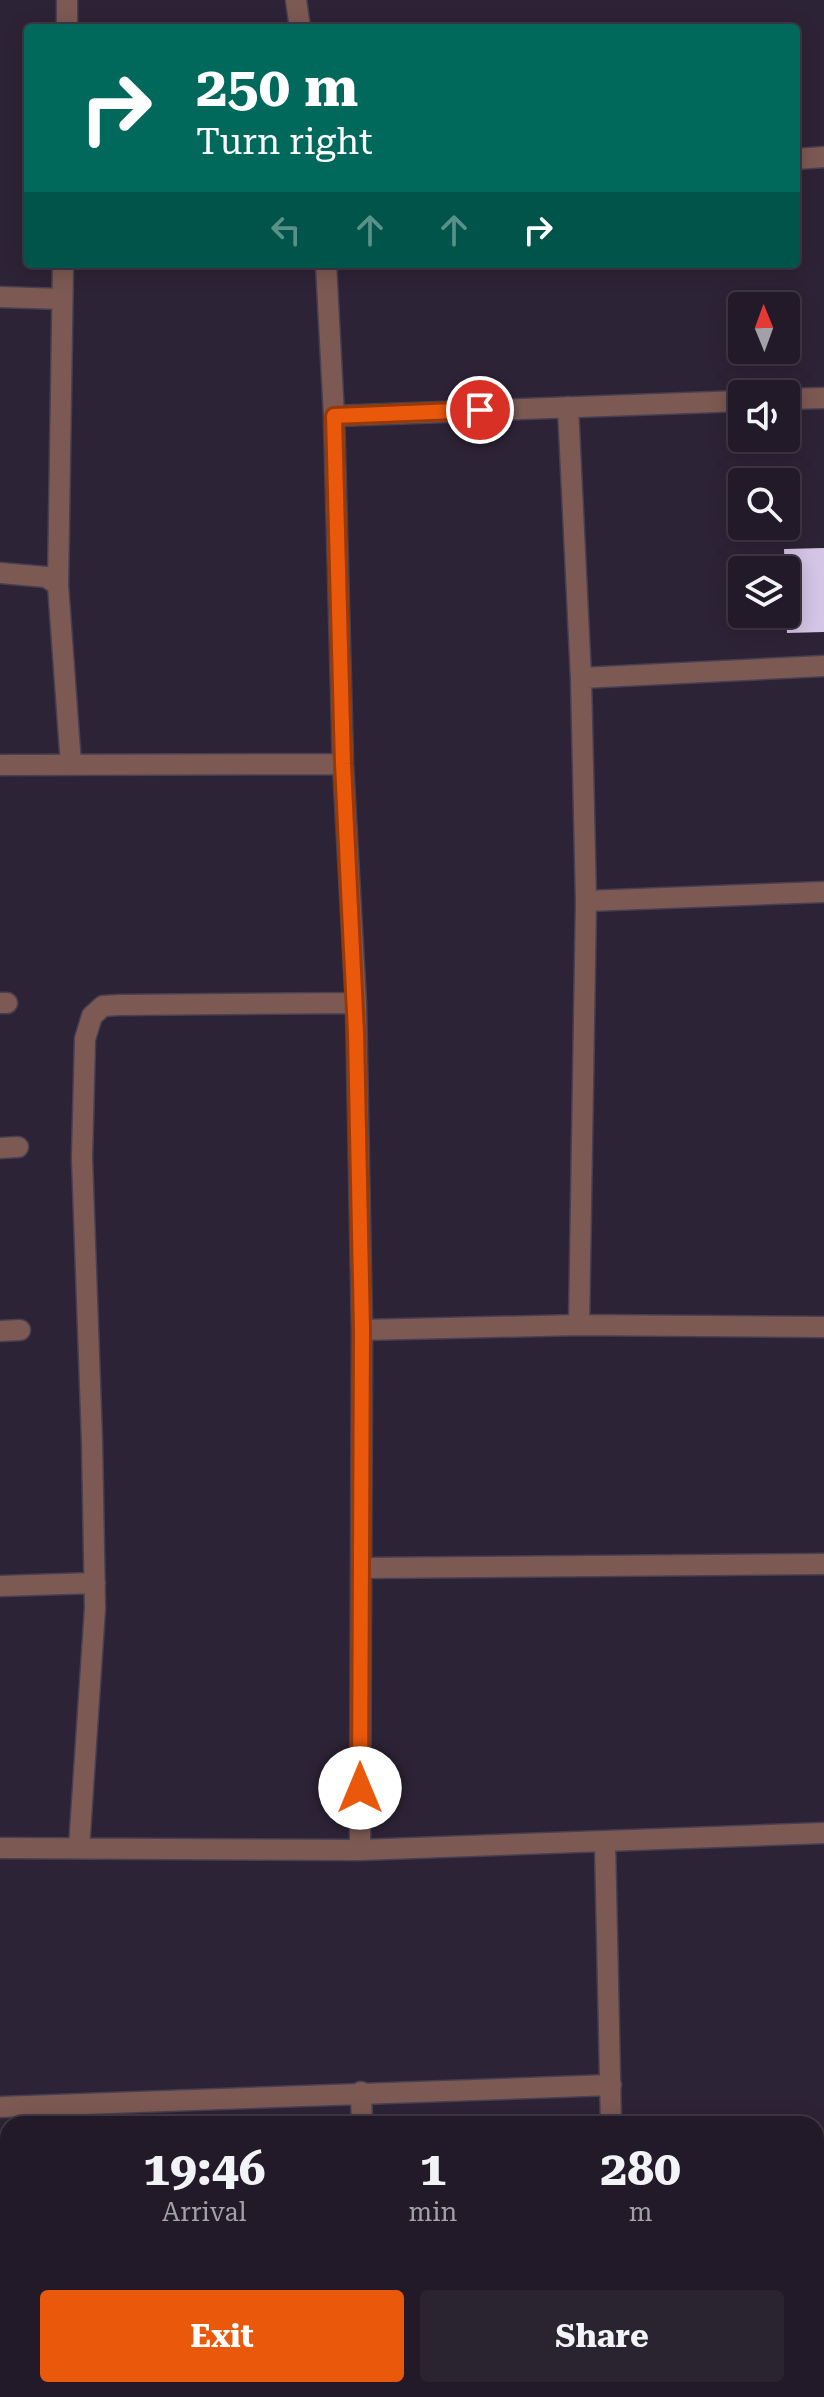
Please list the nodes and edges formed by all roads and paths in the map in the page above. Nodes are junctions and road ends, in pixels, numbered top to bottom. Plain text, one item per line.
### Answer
1 (67, 0) edge
2 (296, 0) edge
3 (67, 24) edge
4 (299, 24) edge
5 (824, 157) edge
6 (800, 159) edge
7 (63, 268) edge
8 (326, 268) edge
9 (0, 297) edge
10 (62, 299) junction
11 (824, 398) edge
12 (800, 399) edge
13 (728, 401) edge
14 (568, 407) junction
15 (334, 416) junction
16 (0, 573) edge
17 (58, 585) junction
18 (824, 666) edge
19 (581, 678) junction
20 (343, 764) junction
21 (0, 765) edge
22 (71, 765) junction
23 (824, 892) edge
24 (586, 901) junction
25 (356, 1003) junction
26 (579, 1325) junction
27 (824, 1327) edge
28 (362, 1330) junction
29 (824, 1564) edge
30 (361, 1568) junction
31 (95, 1583) junction
32 (0, 1586) edge
33 (824, 1833) edge
34 (605, 1842) junction
35 (0, 1848) edge
36 (79, 1848) junction
37 (360, 1850) junction
38 (611, 2085) junction
39 (361, 2092) junction
40 (0, 2107) edge
41 (362, 2116) edge
42 (611, 2116) edge

1 - 3 street
2 - 4 street
5 - 6 street
7 - 10 street
8 - 15 street
9 - 10 street
10 - 17 street
11 - 12 street
13 - 14 street
14 - 15 street
14 - 19 street
15 - 20 street
16 - 17 street
17 - 22 street
18 - 19 street
19 - 24 street
20 - 22 street
20 - 25 street
21 - 22 street
23 - 24 street
24 - 26 street
25 - 28 street
25 - 31 street
26 - 27 street
26 - 28 street
28 - 30 street
29 - 30 street
30 - 37 street
31 - 32 street
31 - 36 street
33 - 34 street
34 - 37 street
34 - 38 street
35 - 36 street
36 - 37 street
38 - 39 street
38 - 42 street
39 - 40 street
39 - 41 street

